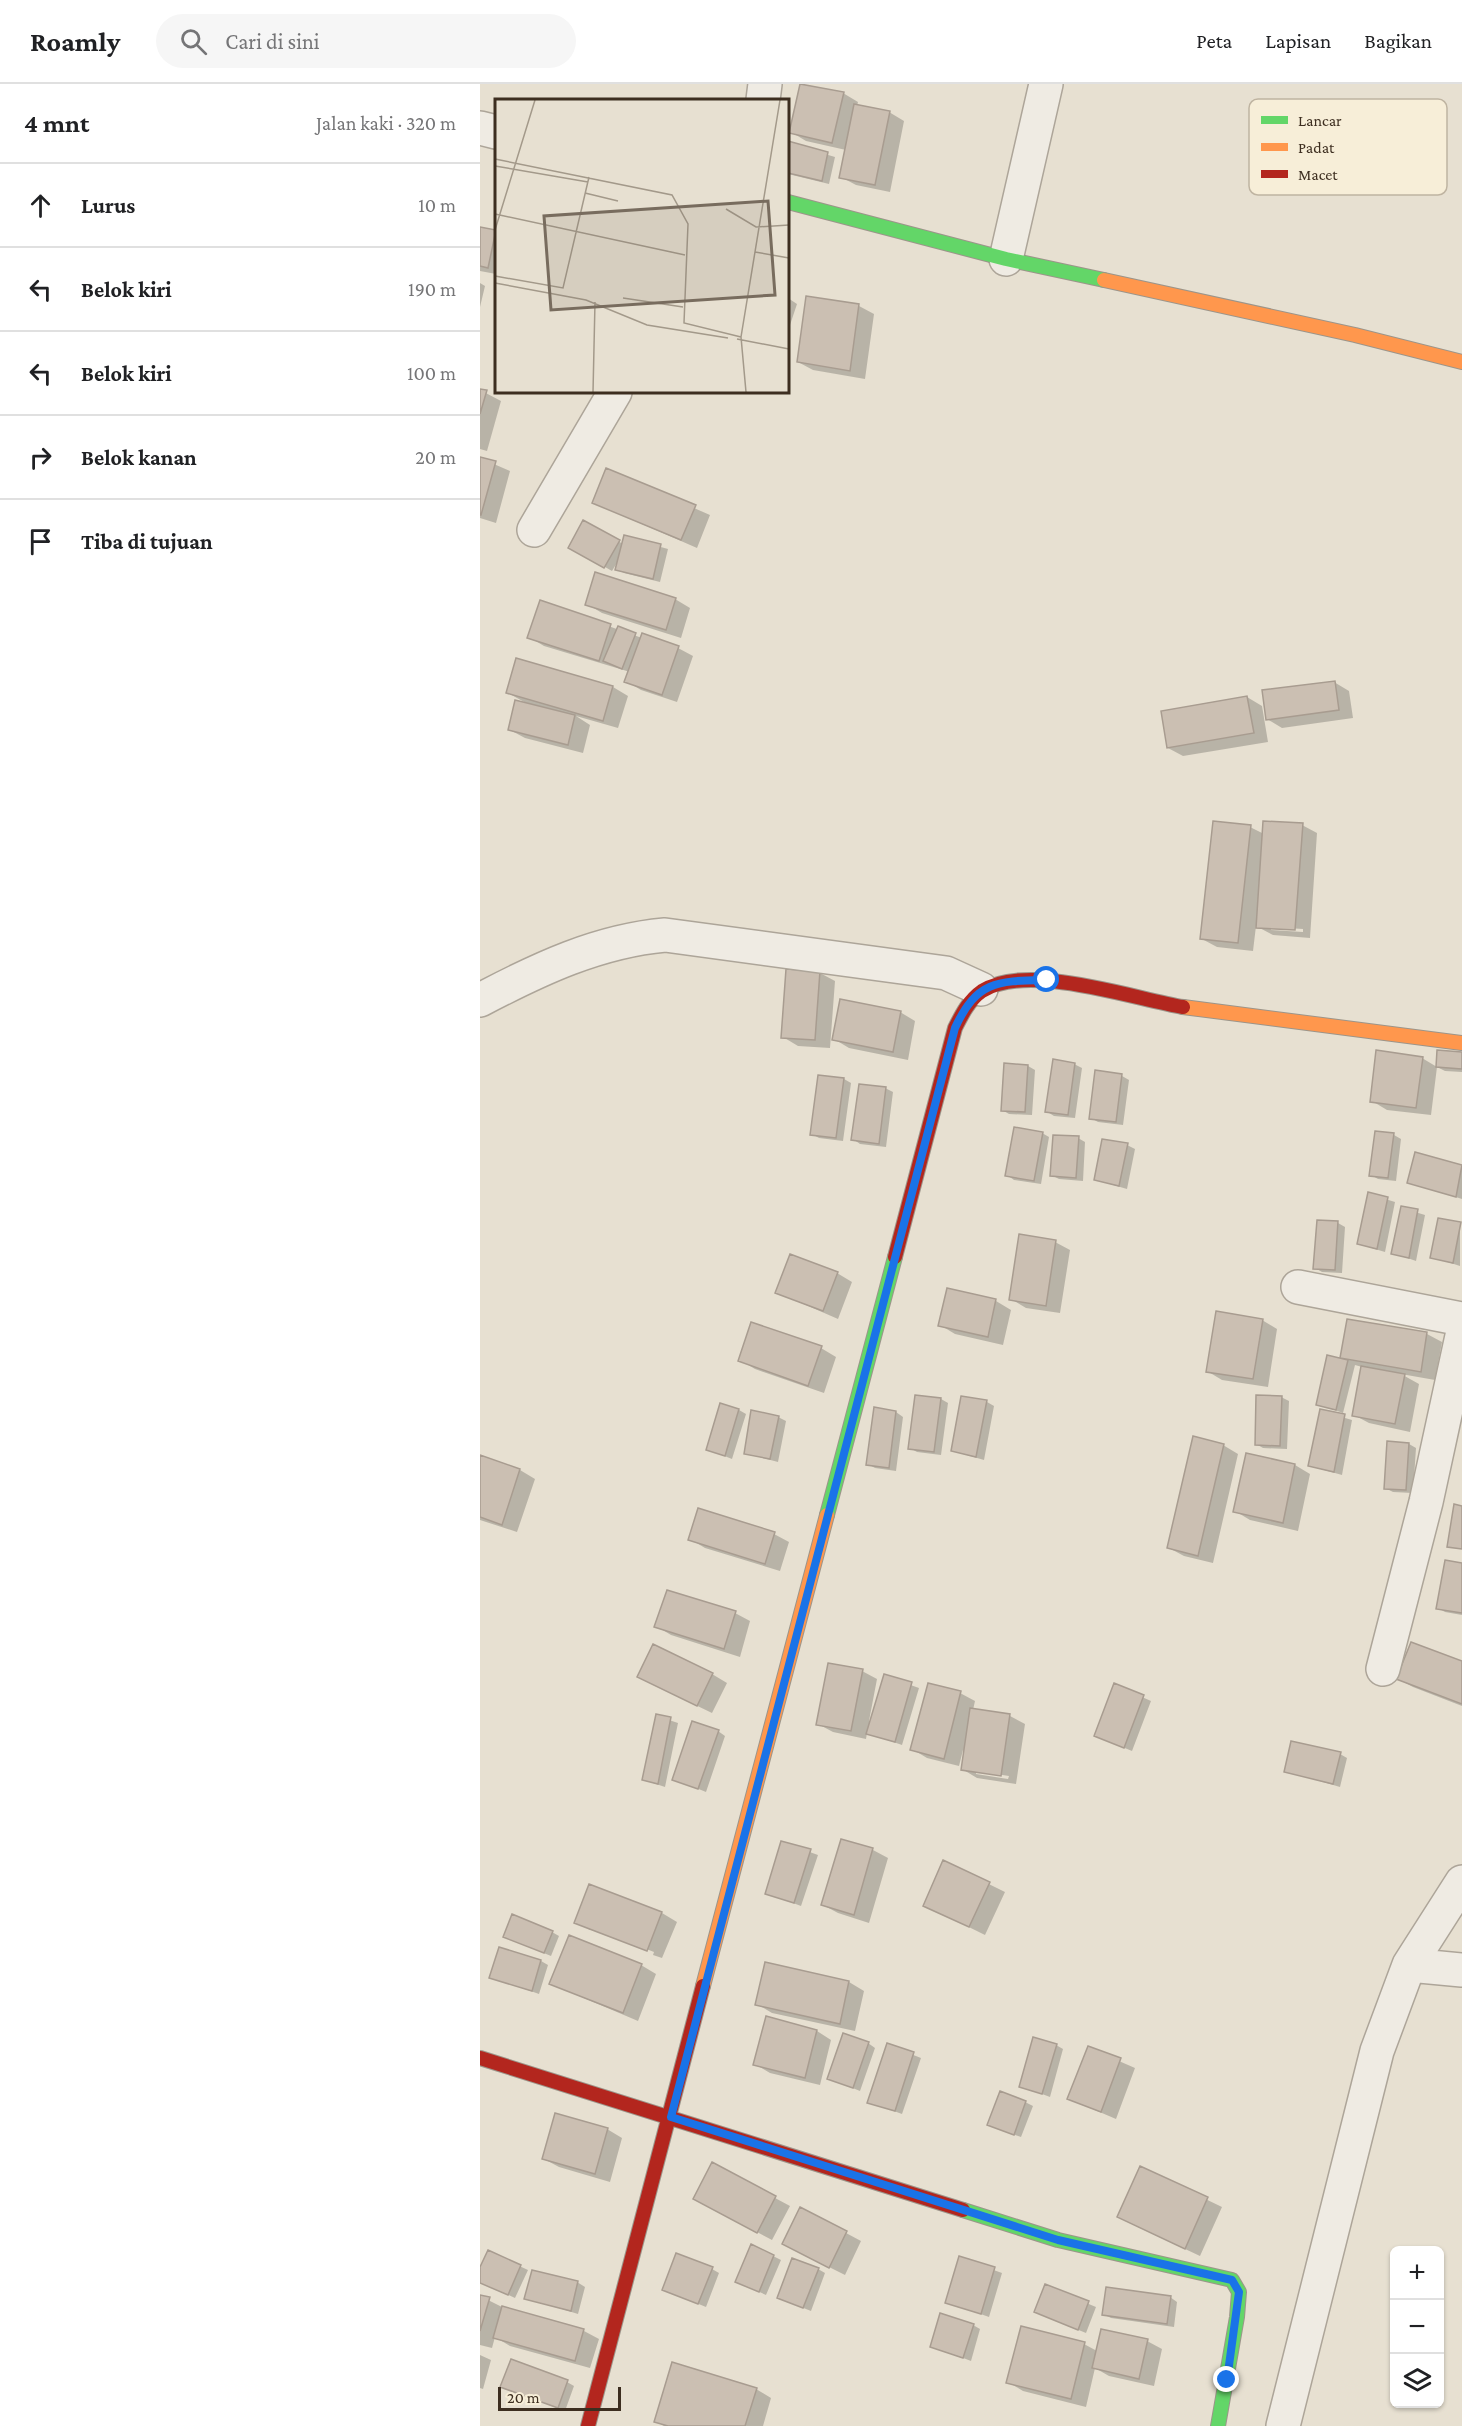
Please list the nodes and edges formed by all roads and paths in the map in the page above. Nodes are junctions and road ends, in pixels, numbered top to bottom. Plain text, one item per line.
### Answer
1 (765, 84) edge
2 (1046, 84) edge
3 (763, 99) edge
4 (480, 128) edge
5 (495, 132) edge
6 (789, 202) edge
7 (1006, 259) junction
8 (1462, 363) edge
9 (614, 393) edge
10 (534, 530) dead end
11 (981, 989) junction
12 (480, 1000) edge
13 (1462, 1043) edge
14 (1298, 1287) dead end
15 (1462, 1319) edge
16 (1462, 1336) edge
17 (1383, 1669) dead end
18 (1462, 1882) edge
19 (1409, 1965) junction
20 (1462, 1970) edge
21 (480, 2058) edge
22 (671, 2117) junction
23 (588, 2426) edge
24 (1218, 2426) edge
25 (1283, 2426) edge

1 - 3 street
2 - 7 street
4 - 5 street
6 - 7 street
7 - 8 street
9 - 10 street
11 - 12 street
11 - 13 street
11 - 22 street
14 - 15 street
16 - 17 street
18 - 19 street
19 - 20 street
19 - 25 street
21 - 22 street
22 - 23 street
22 - 24 street

